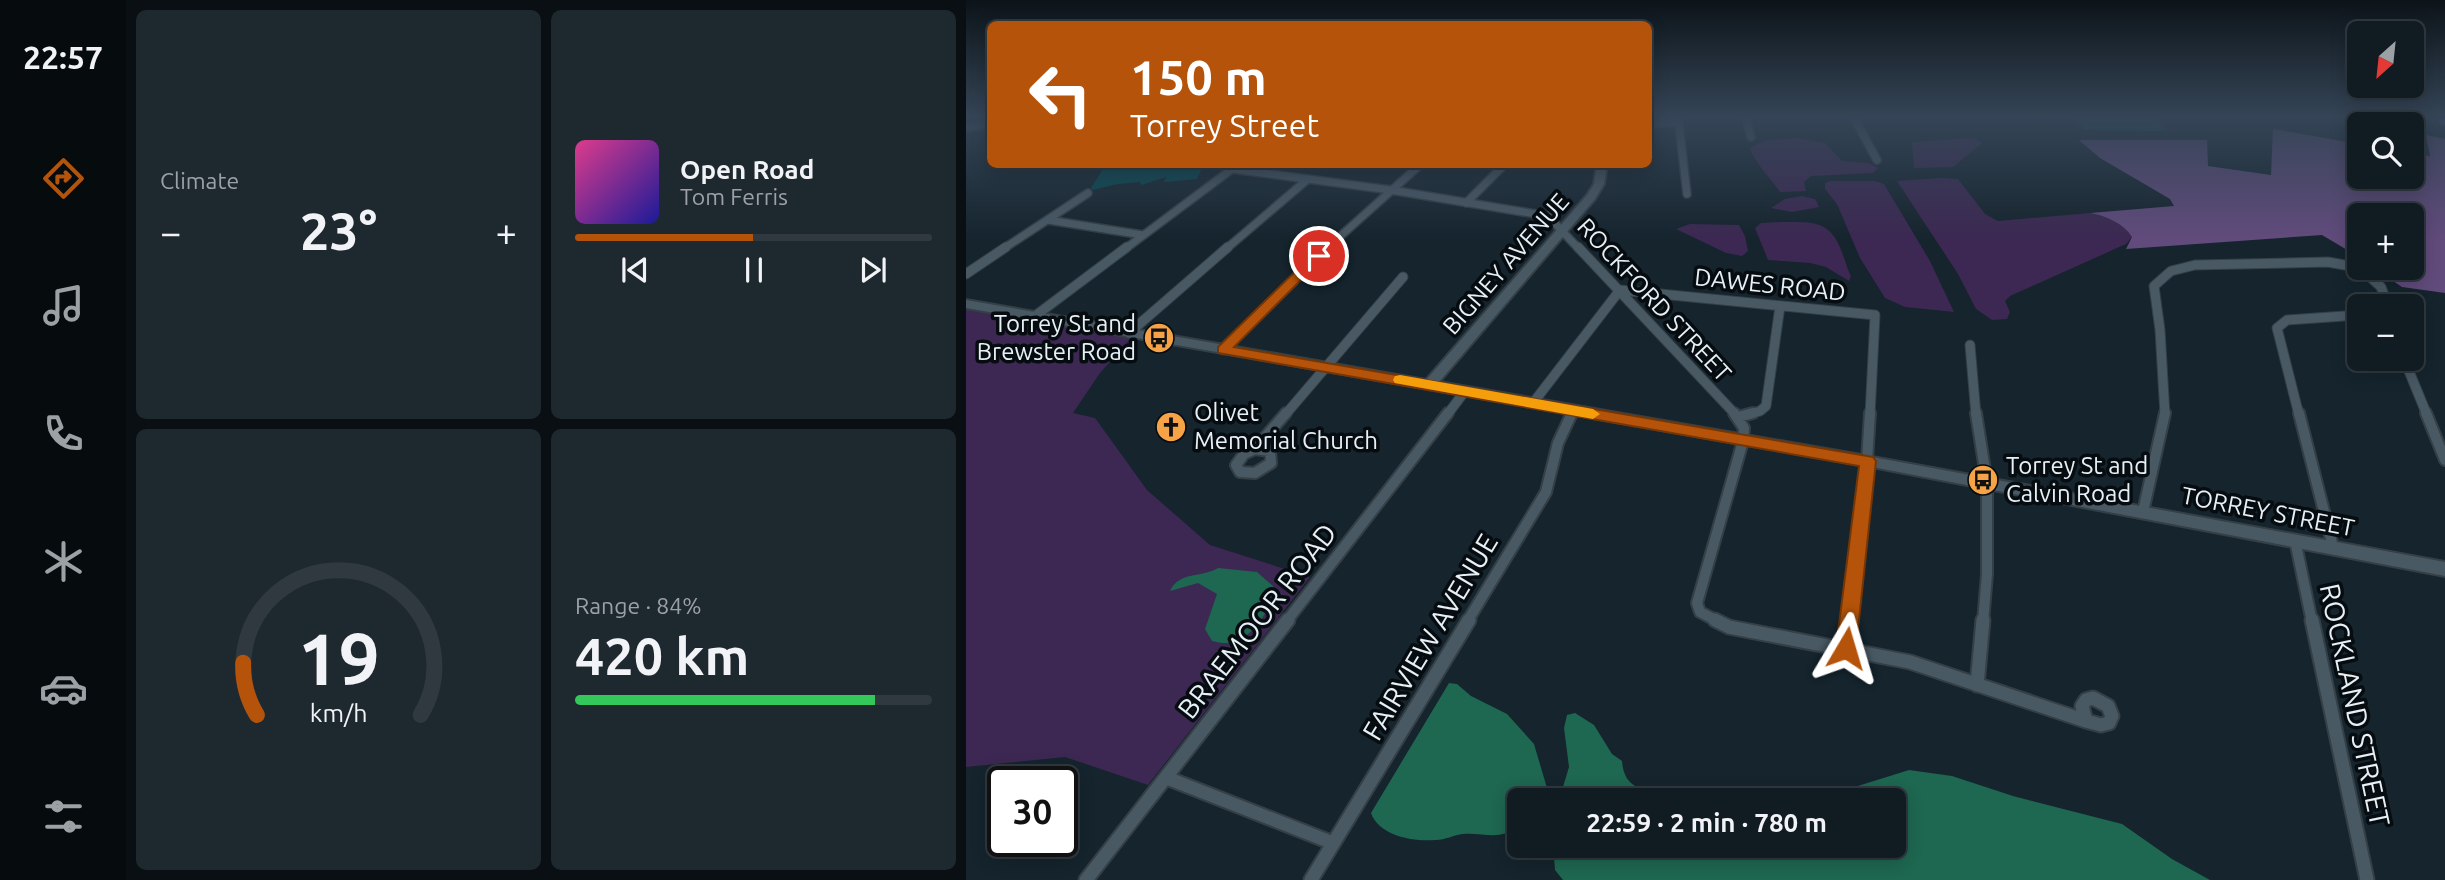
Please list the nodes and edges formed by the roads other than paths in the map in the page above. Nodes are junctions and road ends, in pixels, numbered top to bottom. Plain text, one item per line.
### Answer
1 (1683, 157) edge
2 (1875, 157) edge
3 (1877, 160) dead end
4 (1416, 168) edge
5 (1501, 168) edge
6 (1601, 168) edge
7 (1308, 179) junction
8 (1391, 190) junction
9 (1088, 193) dead end
10 (1687, 194) dead end
11 (1466, 203) junction
12 (1048, 220) junction
13 (1562, 231) junction
14 (1143, 235) junction
15 (966, 274) edge
16 (1403, 277) dead end
17 (1620, 290) junction
18 (2383, 294) edge
19 (966, 304) edge
20 (1780, 306) junction
21 (1035, 316) junction
22 (2347, 316) edge
23 (1129, 332) junction
24 (1970, 345) dead end
25 (1223, 350) junction
26 (1324, 368) junction
27 (2409, 371) edge
28 (1429, 384) junction
29 (1465, 391) junction
30 (1533, 404) junction
31 (1573, 411) junction
32 (1738, 417) junction
33 (1743, 441) junction
34 (1255, 449) dead end
35 (2445, 460) edge
36 (1867, 461) junction
37 (1987, 483) junction
38 (2143, 512) junction
39 (2295, 540) junction
40 (2333, 547) junction
41 (2445, 569) edge
42 (1846, 648) junction
43 (1977, 685) junction
44 (2086, 721) dead end
45 (1167, 778) junction
46 (1333, 843) junction
47 (1086, 880) edge
48 (1311, 880) edge
49 (2367, 880) edge

1 - 10 street
2 - 3 street
4 - 8 street
5 - 11 street
6 - 13 main road, BIGNEY AVENUE
7 - 8 street, ROCKFORD STREET
7 - 14 street, ROCKFORD STREET
7 - 23 street
8 - 11 street, ROCKFORD STREET
8 - 25 street
9 - 12 street
11 - 13 street, ROCKFORD STREET
12 - 14 street
12 - 15 street
13 - 17 street, ROCKFORD STREET
13 - 28 main road, BIGNEY AVENUE
14 - 21 street
16 - 26 street
17 - 20 street, DAWES ROAD
17 - 30 street
17 - 32 street, ROCKFORD STREET
18 - 38 street
19 - 21 main road, TORREY STREET
20 - 32 street
20 - 36 street, DAWES ROAD
21 - 23 main road, TORREY STREET
22 - 40 street
23 - 25 main road, TORREY STREET
24 - 37 street
25 - 26 main road, TORREY STREET
26 - 28 main road, TORREY STREET
26 - 34 street
27 - 35 street
28 - 29 main road, TORREY STREET
29 - 30 main road, TORREY STREET
29 - 45 street, BRAEMOOR ROAD
30 - 31 main road, TORREY STREET
31 - 33 main road, TORREY STREET
31 - 46 street, FAIRVIEW AVENUE
32 - 33 street
33 - 36 main road, TORREY STREET
33 - 42 street
36 - 37 main road, TORREY STREET
36 - 42 street
37 - 38 main road, TORREY STREET
37 - 43 street
38 - 39 main road, TORREY STREET
39 - 40 main road, TORREY STREET
39 - 49 street, ROCKLAND STREET
40 - 41 main road, TORREY STREET
42 - 43 street
43 - 44 street
45 - 46 street
45 - 47 street, BRAEMOOR ROAD
46 - 48 street, FAIRVIEW AVENUE

